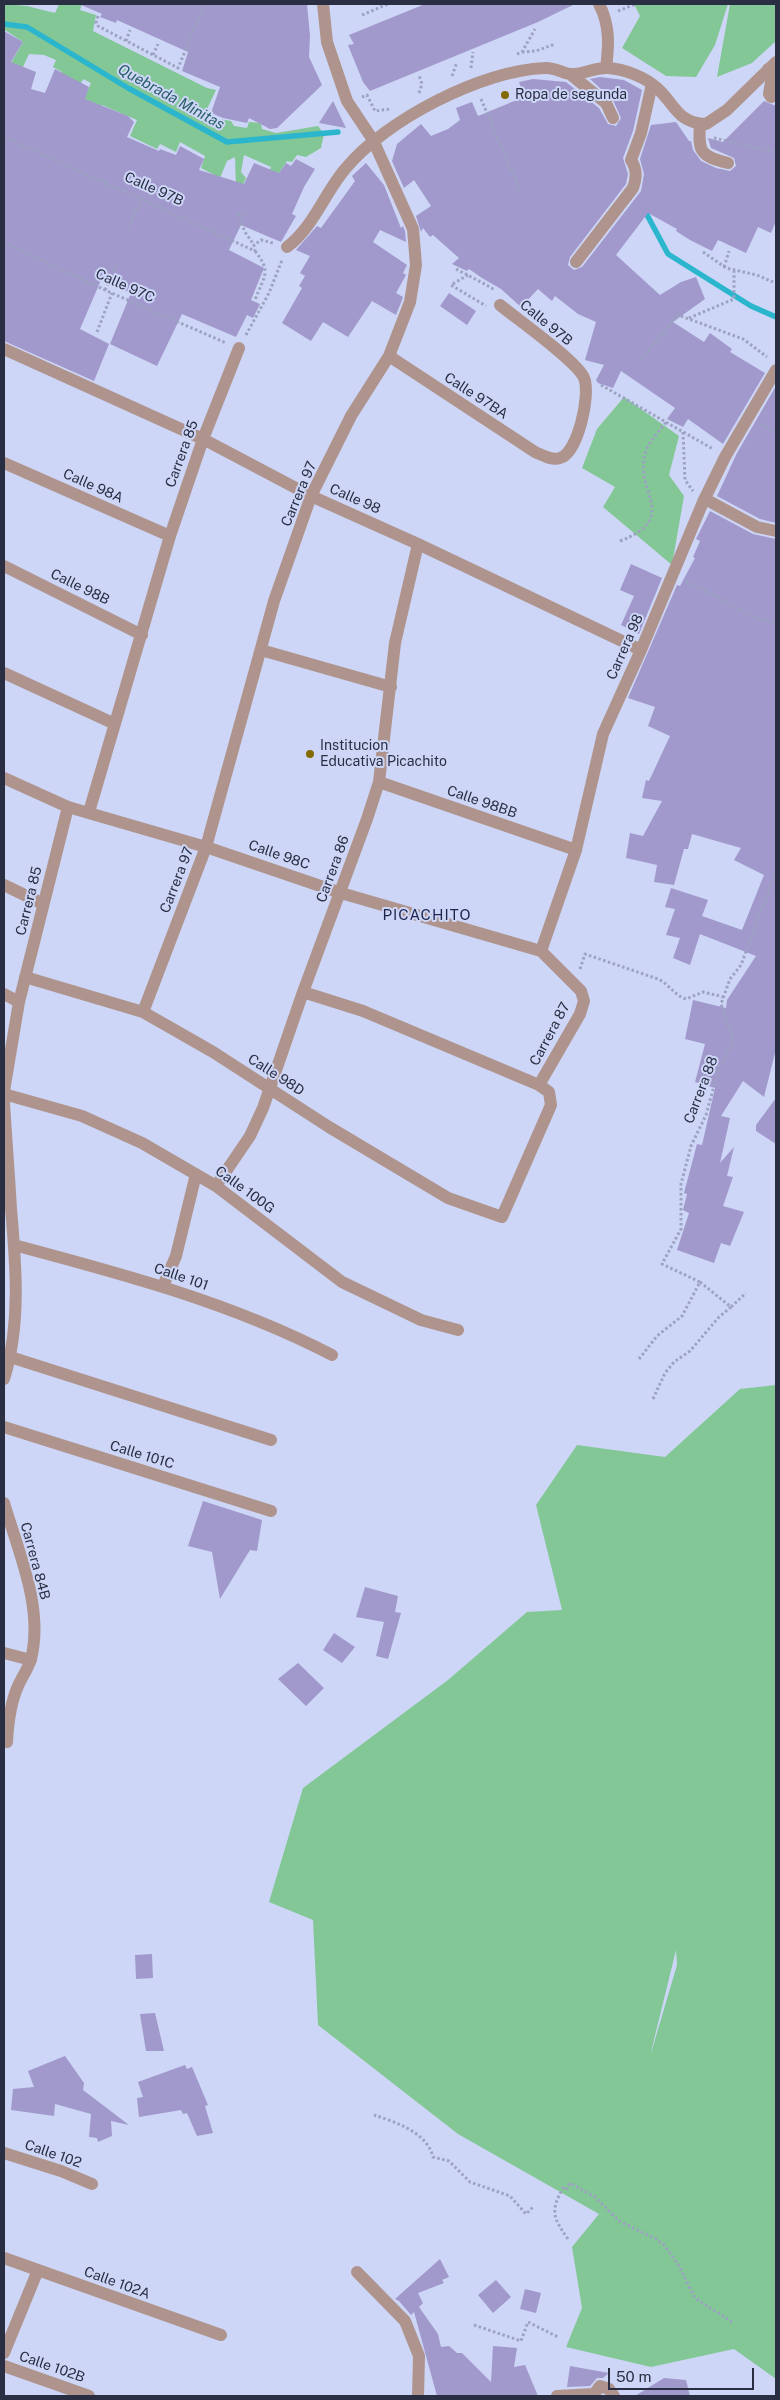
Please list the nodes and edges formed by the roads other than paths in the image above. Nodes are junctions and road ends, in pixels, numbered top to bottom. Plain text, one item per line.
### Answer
1 (323, 4) edge
2 (600, 4) edge
3 (772, 65) edge
4 (606, 68) junction
5 (570, 74) junction
6 (652, 84) junction
7 (776, 94) edge
8 (613, 118) dead end
9 (700, 124) junction
10 (373, 140) junction
11 (728, 162) dead end
12 (287, 247) road end
13 (576, 262) dead end
14 (500, 305) road end
15 (239, 348) road end
16 (4, 349) edge
17 (389, 356) junction
18 (776, 370) edge
19 (203, 439) junction
20 (548, 458) joint
21 (8, 465) edge
22 (311, 496) junction
23 (704, 501) junction
24 (776, 531) edge
25 (170, 536) junction
26 (418, 544) junction
27 (4, 566) edge
28 (142, 634) junction
29 (261, 650) junction
30 (641, 650) junction
31 (4, 673) edge
32 (391, 687) junction
33 (115, 724) junction
34 (4, 778) edge
35 (378, 782) junction
36 (68, 807) junction
37 (89, 812) junction
38 (206, 847) junction
39 (576, 850) junction
40 (4, 885) edge
41 (341, 894) junction
42 (43, 904) junction
43 (541, 951) junction
44 (25, 977) junction
45 (303, 992) junction
46 (4, 994) edge
47 (19, 1002) junction
48 (144, 1012) junction
49 (540, 1086) junction
50 (270, 1089) junction
51 (4, 1092) edge
52 (4, 1102) edge
53 (196, 1174) junction
54 (216, 1186) junction
55 (8, 1206) edge
56 (502, 1216) joint
57 (14, 1245) junction
58 (163, 1286) junction
59 (9, 1309) edge
60 (458, 1330) dead end
61 (7, 1355) edge
62 (332, 1355) dead end
63 (4, 1379) edge
64 (4, 1427) edge
65 (271, 1440) dead end
66 (4, 1503) edge
67 (271, 1511) dead end
68 (4, 1653) edge
69 (31, 1660) junction
70 (6, 1742) dead end
71 (4, 2153) edge
72 (92, 2184) dead end
73 (4, 2258) edge
74 (38, 2270) junction
75 (358, 2272) dead end
76 (221, 2335) dead end
77 (4, 2353) edge
78 (4, 2366) edge
79 (90, 2396) edge
80 (418, 2396) edge
81 (556, 2396) edge
82 (614, 2396) edge

1 - 10 street, Carrera 97
2 - 4 street
3 - 7 street
3 - 9 street
4 - 5 street
4 - 6 street
5 - 8 street
5 - 10 street
6 - 9 street
6 - 13 street
9 - 11 street
10 - 12 street
10 - 17 street, Carrera 97
14 - 20 street, Calle 97B
15 - 19 street, Carrera 85
16 - 19 street, Calle 98
17 - 20 street, Calle 97BA
17 - 22 street, Carrera 97
18 - 23 street, Carrera 98
19 - 22 street, Calle 98
19 - 25 street, Carrera 85
21 - 25 street, Calle 98A
22 - 26 street, Calle 98
22 - 29 street, Carrera 97
23 - 24 street
23 - 30 street, Carrera 98
25 - 28 street, Carrera 85
26 - 30 street, Calle 98
26 - 32 street, Carrera 86
27 - 28 street, Calle 98B
28 - 33 street, Carrera 85
29 - 32 street
29 - 38 street, Carrera 97
30 - 39 street, Carrera 98
31 - 33 street
32 - 35 street, Carrera 86
33 - 37 street, Carrera 85
34 - 36 street, Calle 98C
35 - 39 street, Calle 98BB
35 - 41 street, Carrera 86
36 - 37 street, Calle 98C
36 - 42 street, Carrera 85
37 - 38 street, Calle 98C
38 - 41 street, Calle 98C
38 - 48 street, Carrera 97
39 - 43 street, Carrera 98
40 - 42 street
41 - 43 street, Calle 98C
41 - 45 street, Carrera 86
42 - 44 street, Carrera 85
43 - 49 street, Carrera 87
44 - 47 street, Carrera 85
44 - 48 street, Calle 98D
45 - 49 street
45 - 50 street, Carrera 86
46 - 47 street
47 - 51 street, Carrera 85
48 - 50 street, Calle 98D
49 - 56 street, Carrera 87
50 - 54 street, Carrera 86
50 - 56 street, Calle 98D
51 - 53 street, Calle 100G
52 - 55 street
53 - 54 street, Calle 100G
53 - 58 street
54 - 60 street, Calle 100G
55 - 57 street
57 - 58 street, Calle 101
57 - 59 street
58 - 62 street, Calle 101
59 - 61 street
61 - 63 street
61 - 65 street
64 - 67 street, Calle 101C
66 - 69 street, Carrera 84B
68 - 69 street
69 - 70 street, Carrera 84B
71 - 72 street, Calle 102
73 - 74 street, Calle 102A
74 - 76 street, Calle 102A
74 - 77 street
75 - 80 street
78 - 79 street, Calle 102B
81 - 82 street

